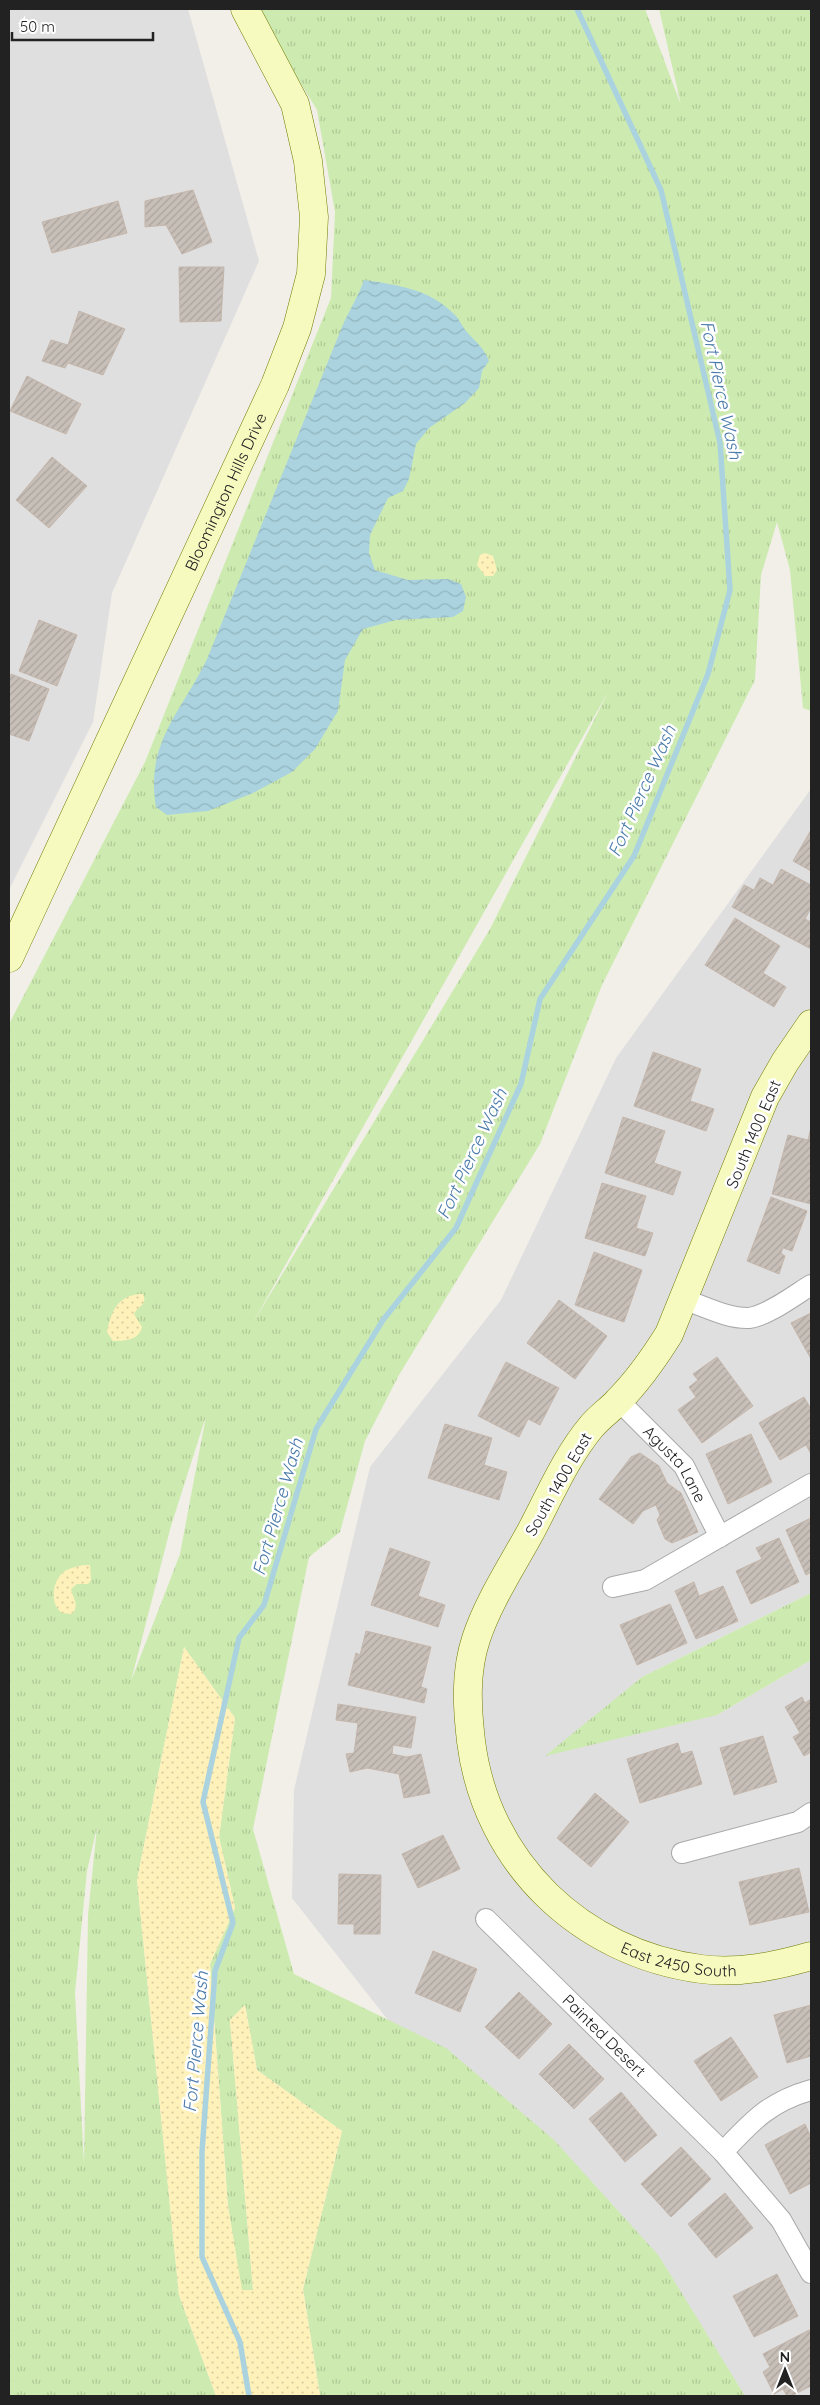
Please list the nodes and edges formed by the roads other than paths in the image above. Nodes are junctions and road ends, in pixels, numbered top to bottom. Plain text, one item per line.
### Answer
1 (245, 9) edge
2 (9, 958) edge
3 (811, 1024) edge
4 (811, 1285) edge
5 (685, 1300) junction
6 (618, 1401) junction
7 (811, 1484) edge
8 (720, 1536) junction
9 (613, 1587) dead end
10 (811, 1813) edge
11 (682, 1853) dead end
12 (558, 1906) joint
13 (486, 1920) dead end
14 (811, 1956) edge
15 (811, 2090) edge
16 (723, 2152) junction
17 (811, 2273) edge

1 - 2 street, Bloomington Hills Drive
3 - 5 street, South 1400 East
4 - 5 street
5 - 6 street, South 1400 East
6 - 8 street, Agusta Lane
6 - 12 street, South 1400 East
7 - 8 street
8 - 9 street
10 - 11 street
12 - 14 street, East 2450 South
13 - 16 street, Painted Desert
15 - 16 street
16 - 17 street, Painted Desert

